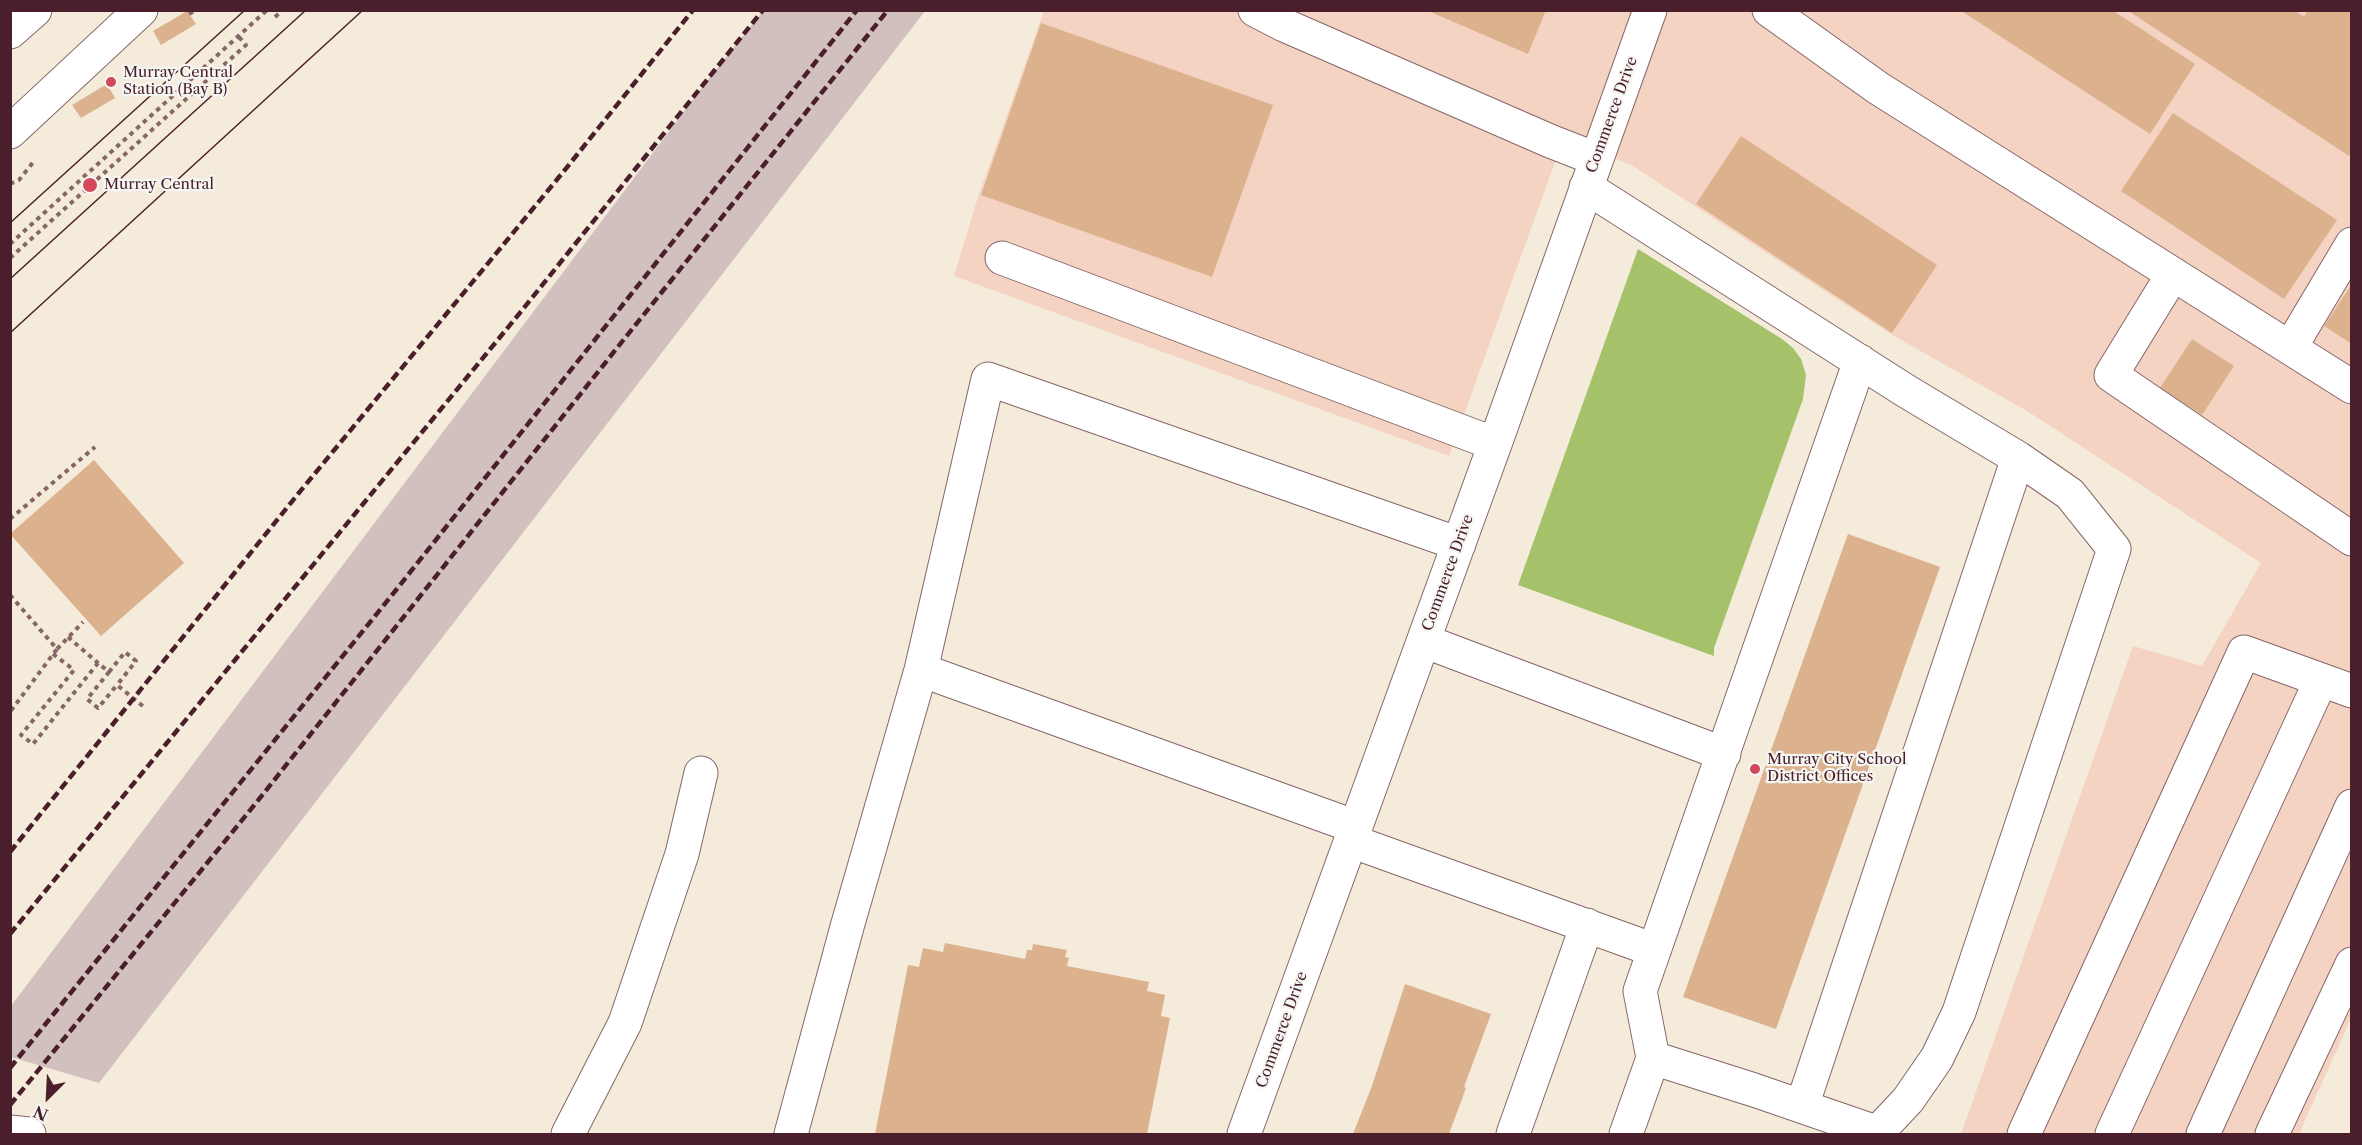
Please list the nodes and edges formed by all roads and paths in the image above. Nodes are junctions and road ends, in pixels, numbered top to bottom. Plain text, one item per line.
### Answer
1 (35, 10) edge
2 (141, 10) edge
3 (196, 10) edge
4 (267, 10) edge
5 (283, 10) edge
6 (1255, 10) edge
7 (1650, 10) edge
8 (1769, 10) edge
9 (189, 14) dead end
10 (275, 17) dead end
11 (10, 32) edge
12 (238, 36) junction
13 (10, 132) edge
14 (1591, 173) junction
15 (10, 244) edge
16 (2352, 244) edge
17 (10, 258) edge
18 (1002, 258) dead end
19 (2173, 274) junction
20 (2290, 348) junction
21 (1860, 361) junction
22 (2352, 387) edge
23 (1495, 444) junction
24 (94, 447) dead end
25 (2019, 458) junction
26 (10, 519) edge
27 (2352, 539) edge
28 (1459, 544) junction
29 (10, 595) edge
30 (83, 622) dead end
31 (68, 637) junction
32 (1424, 641) junction
33 (57, 648) junction
34 (53, 654) junction
35 (98, 663) junction
36 (921, 670) junction
37 (109, 672) junction
38 (2321, 680) junction
39 (117, 685) junction
40 (2352, 691) edge
41 (144, 707) dead end
42 (10, 712) edge
43 (1724, 754) junction
44 (701, 773) dead end
45 (2352, 806) edge
46 (1353, 834) junction
47 (1587, 925) junction
48 (1654, 950) junction
49 (2352, 964) edge
50 (1653, 1058) junction
51 (1802, 1106) junction
52 (10, 1132) edge
53 (1876, 1133) edge
54 (29, 1134) edge
55 (568, 1134) edge
56 (791, 1134) edge
57 (1244, 1134) edge
58 (1513, 1134) edge
59 (1626, 1134) edge
60 (2024, 1134) edge
61 (2112, 1134) edge
62 (2203, 1134) edge
63 (2272, 1134) edge

1 - 11 street
2 - 13 street
3 - 9 path
4 - 12 path
5 - 10 path
6 - 14 street
7 - 14 street, Commerce Drive
8 - 19 street
12 - 15 path
12 - 17 path
14 - 21 street
14 - 23 street, Commerce Drive
16 - 20 street
18 - 23 street
19 - 20 street
19 - 27 street
20 - 22 street
21 - 25 street
21 - 43 street
23 - 28 street, Commerce Drive
24 - 26 path
25 - 51 street
25 - 53 street
28 - 32 street, Commerce Drive
28 - 36 street
29 - 33 path
30 - 31 path
31 - 33 path
31 - 35 path
32 - 43 street
32 - 46 street, Commerce Drive
33 - 34 path
34 - 35 path
34 - 42 path
35 - 37 path
36 - 46 street
36 - 56 street
37 - 39 path
37 - 39 path
38 - 40 street
38 - 60 street
38 - 61 street
39 - 41 path
43 - 48 street
44 - 55 street
45 - 62 street
46 - 47 street
46 - 57 street, Commerce Drive
47 - 48 street
47 - 58 street
48 - 50 street
49 - 63 street
50 - 51 street
50 - 59 street
51 - 53 street
52 - 54 street

